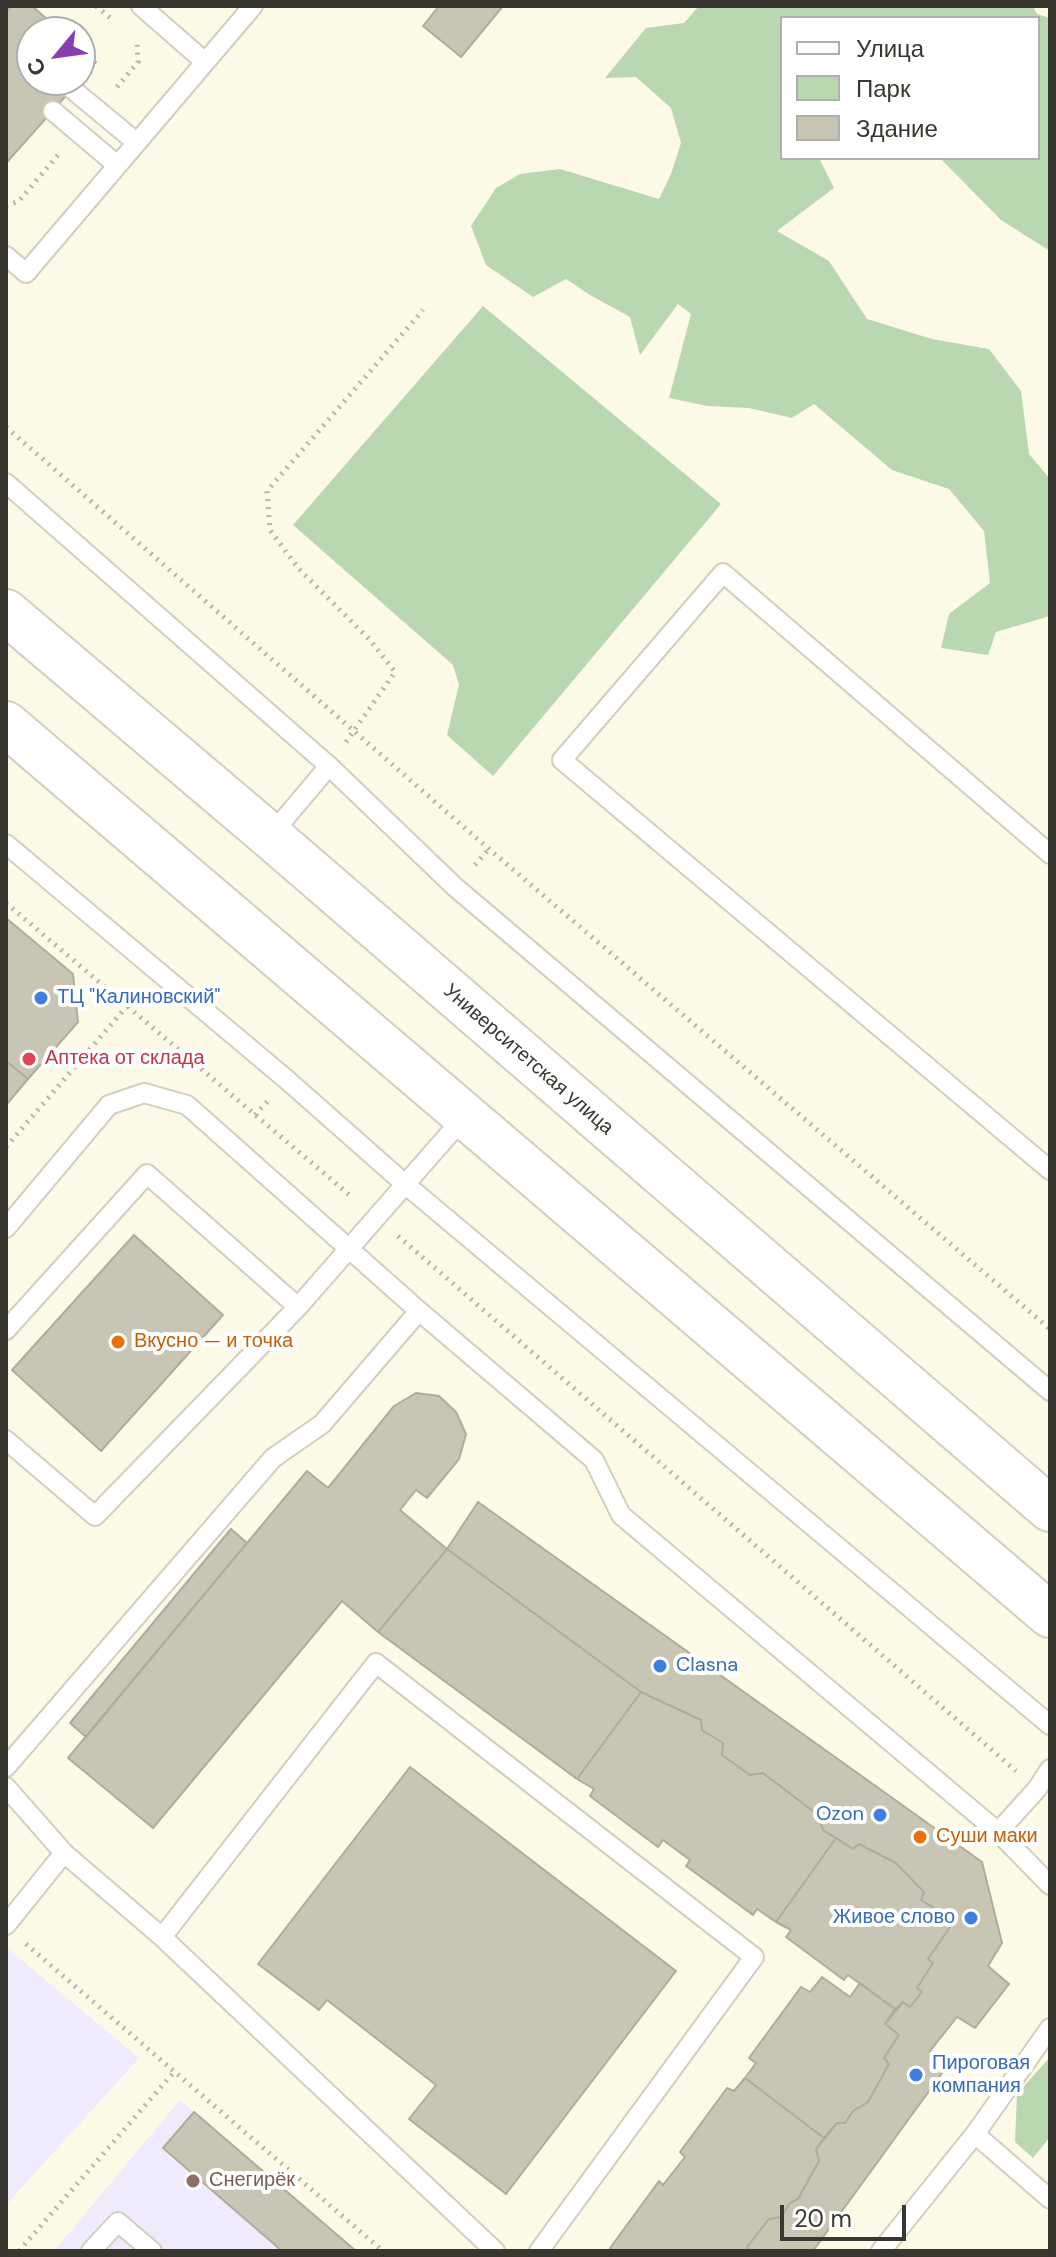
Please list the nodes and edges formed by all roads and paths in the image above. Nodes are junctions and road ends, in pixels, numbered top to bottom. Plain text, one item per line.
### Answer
1 (141, 6) edge
2 (253, 6) edge
3 (205, 62) junction
4 (80, 96) edge
5 (53, 111) dead end
6 (136, 142) junction
7 (117, 165) junction
8 (6, 256) edge
9 (423, 310) dead end
10 (6, 427) edge
11 (6, 483) edge
12 (6, 612) edge
13 (6, 724) edge
14 (353, 731) junction
15 (329, 766) junction
16 (270, 836) junction
17 (6, 844) edge
18 (1050, 854) edge
19 (6, 903) edge
20 (127, 1006) junction
21 (465, 1116) junction
22 (6, 1147) edge
23 (1050, 1170) edge
24 (405, 1184) junction
25 (376, 1217) junction
26 (6, 1228) edge
27 (348, 1249) junction
28 (298, 1307) junction
29 (419, 1311) junction
30 (1050, 1329) edge
31 (6, 1330) edge
32 (1050, 1391) edge
33 (6, 1440) edge
34 (1050, 1509) edge
35 (1050, 1615) edge
36 (1050, 1725) edge
37 (6, 1767) edge
38 (1050, 1769) edge
39 (6, 1787) edge
40 (1037, 1789) junction
41 (998, 1832) junction
42 (64, 1853) junction
43 (1050, 1885) edge
44 (12, 1931) edge
45 (162, 1937) junction
46 (1050, 2028) edge
47 (174, 2072) junction
48 (975, 2134) junction
49 (1050, 2199) edge
50 (19, 2251) edge
51 (91, 2251) edge
52 (152, 2251) edge
53 (383, 2251) edge
54 (495, 2251) edge
55 (539, 2251) edge
56 (881, 2251) edge

1 - 3 lane
2 - 3 lane
3 - 6 lane
4 - 6 lane
5 - 7 lane
6 - 7 lane
7 - 8 lane
9 - 14 path
10 - 14 path
11 - 15 lane
12 - 16 main road, Университетская улица
13 - 21 main road
14 - 15 path
14 - 30 path
15 - 16 lane
15 - 32 lane
16 - 34 main road, Университетская улица
17 - 24 lane
18 - 23 lane
19 - 20 path
20 - 22 path
20 - 25 path
21 - 24 lane
21 - 35 main road
24 - 25 lane
24 - 36 lane
25 - 27 lane
25 - 40 path
26 - 27 lane
27 - 28 lane
27 - 29 lane
28 - 31 lane
28 - 33 lane
29 - 37 lane
29 - 41 lane
38 - 40 lane
39 - 42 lane
40 - 41 lane
41 - 43 lane
42 - 44 lane
42 - 45 lane
44 - 47 path
45 - 54 lane
45 - 55 lane
46 - 48 lane
47 - 50 path
47 - 53 path
48 - 49 lane
48 - 56 lane
51 - 52 lane

